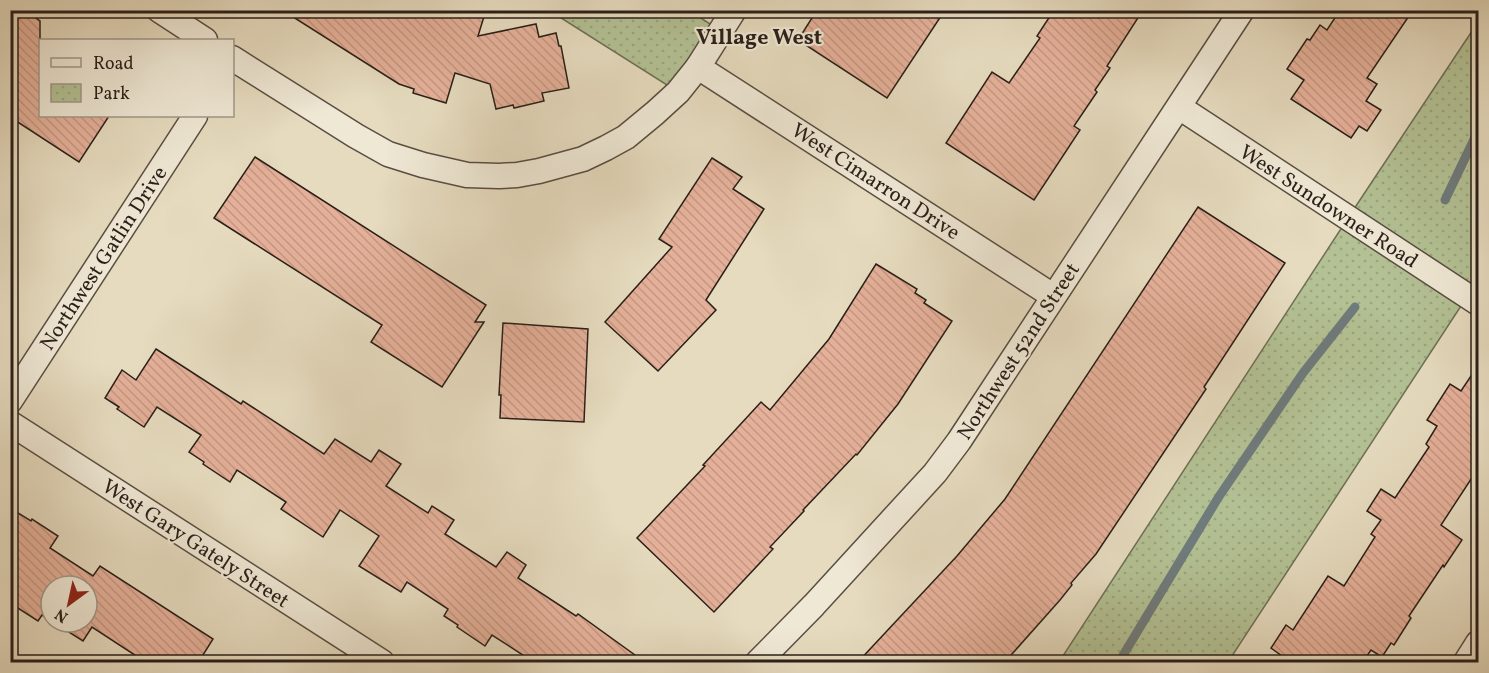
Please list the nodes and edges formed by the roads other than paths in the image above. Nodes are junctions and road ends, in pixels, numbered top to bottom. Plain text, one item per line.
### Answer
1 (159, 10) edge
2 (734, 10) edge
3 (1242, 10) edge
4 (203, 39) edge
5 (234, 60) edge
6 (698, 67) junction
7 (1179, 107) junction
8 (194, 117) edge
9 (1053, 296) junction
10 (1479, 303) edge
11 (10, 401) edge
12 (10, 423) edge
13 (1479, 643) edge
14 (382, 663) edge
15 (758, 663) edge
16 (1466, 663) edge

1 - 4 street
2 - 6 street
3 - 7 street, Northwest 52nd Street
5 - 6 street
6 - 9 street, West Cimarron Drive
7 - 9 street, Northwest 52nd Street
7 - 10 street, West Sundowner Road
8 - 11 street, Northwest Gatlin Drive
9 - 15 street, Northwest 52nd Street
12 - 14 street, West Gary Gately Street
13 - 16 street

